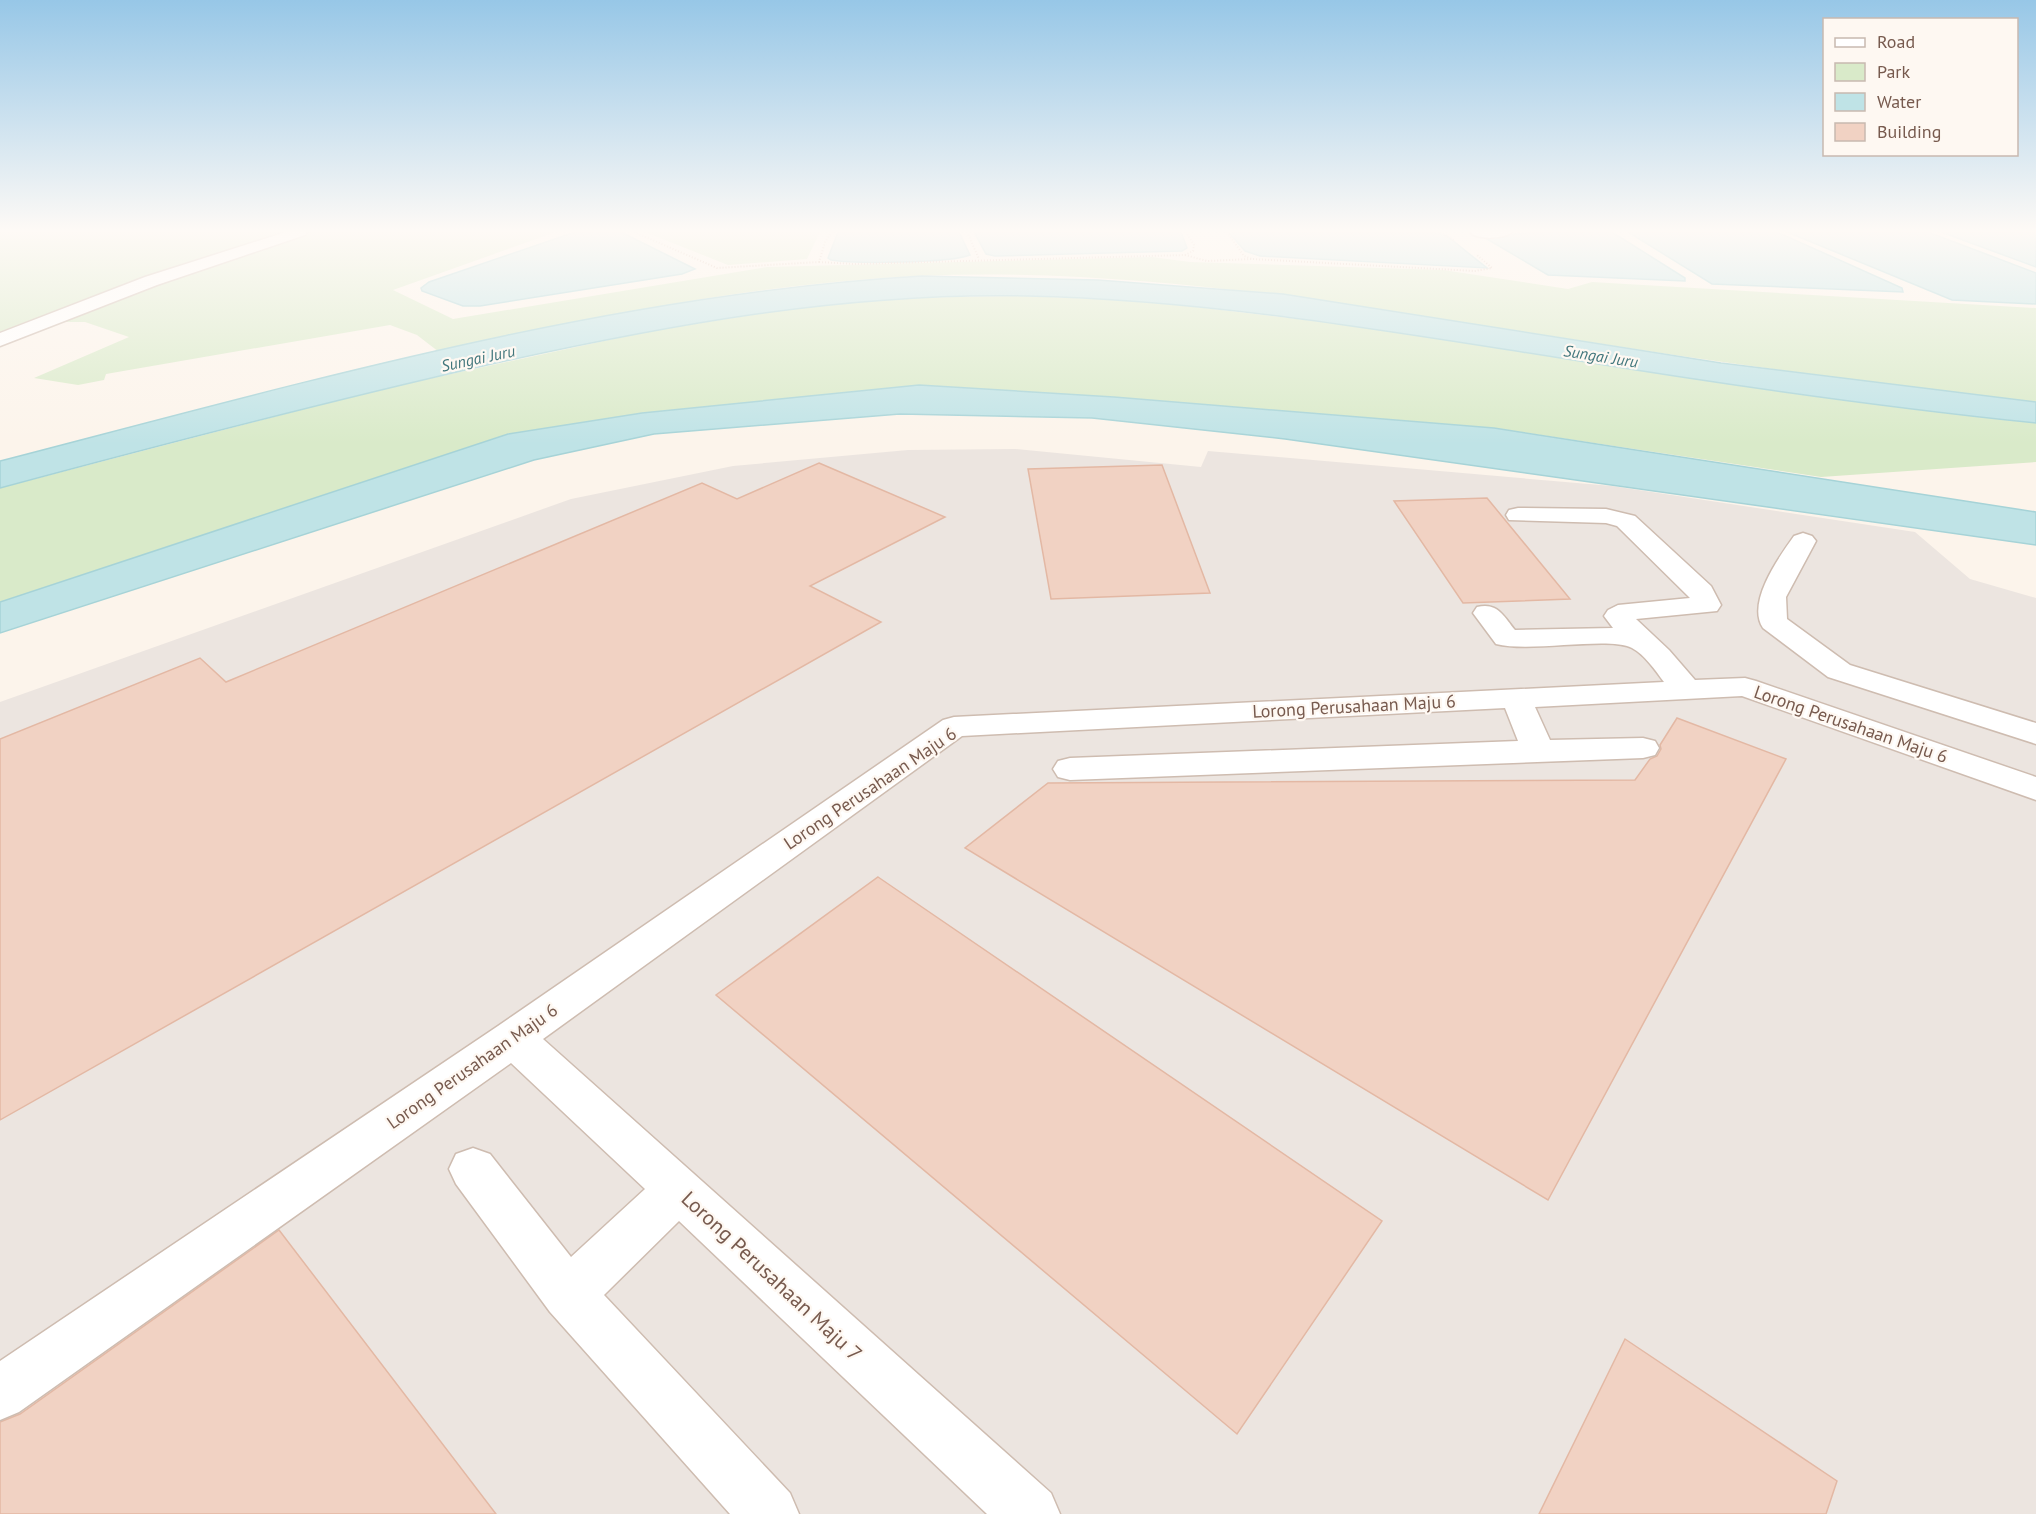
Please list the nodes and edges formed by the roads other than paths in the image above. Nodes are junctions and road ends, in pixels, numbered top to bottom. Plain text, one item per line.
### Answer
1 (96, 303) edge
2 (0, 340) edge
3 (1518, 515) dead end
4 (1803, 541) dead end
5 (1487, 613) dead end
6 (1642, 641) junction
7 (1686, 689) junction
8 (1516, 698) junction
9 (2036, 734) edge
10 (1643, 748) dead end
11 (1538, 750) junction
12 (1070, 769) dead end
13 (2036, 789) edge
14 (513, 1038) junction
15 (473, 1169) dead end
16 (678, 1190) junction
17 (568, 1294) junction
18 (0, 1393) edge
19 (769, 1514) edge
20 (1030, 1514) edge

1 - 2 street
3 - 6 street
4 - 9 street
5 - 6 street
6 - 7 street
7 - 8 street, Lorong Perusahaan Maju 6
7 - 13 street, Lorong Perusahaan Maju 6
8 - 11 street
8 - 14 street, Lorong Perusahaan Maju 6
10 - 11 street
11 - 12 street
14 - 16 street, Lorong Perusahaan Maju 7
14 - 18 street, Lorong Perusahaan Maju 6
15 - 17 street
16 - 17 street
16 - 20 street, Lorong Perusahaan Maju 7
17 - 19 street

